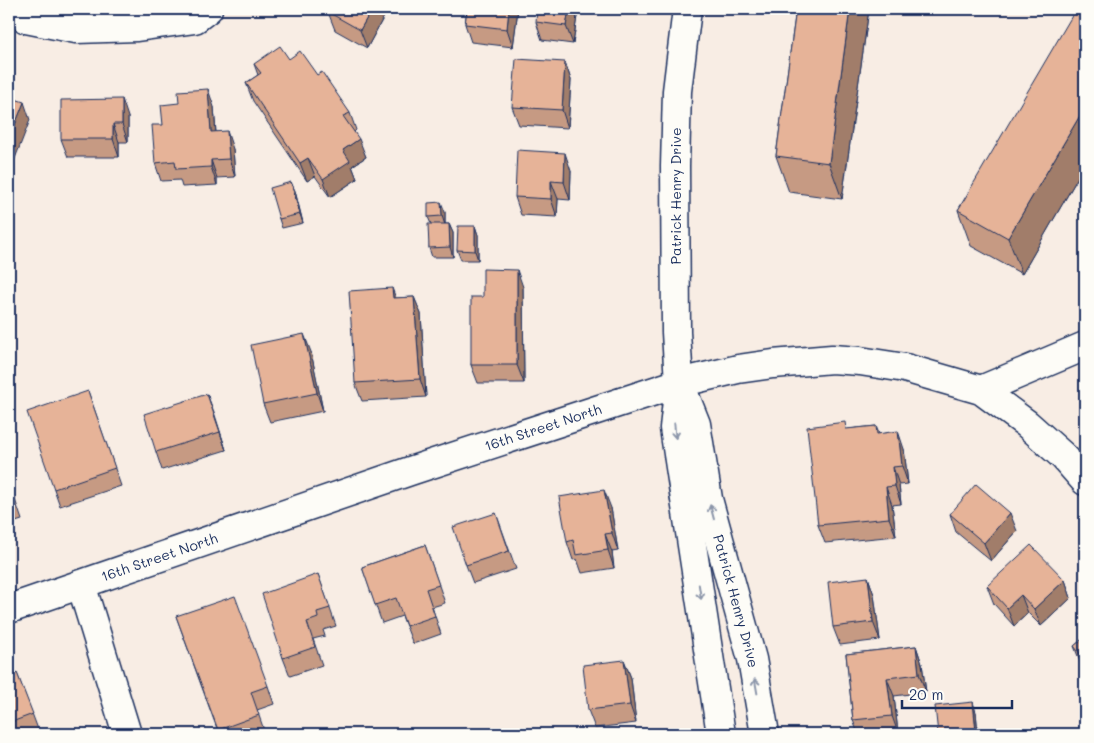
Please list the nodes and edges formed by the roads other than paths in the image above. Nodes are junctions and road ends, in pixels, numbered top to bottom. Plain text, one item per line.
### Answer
1 (12, 9) edge
2 (208, 9) edge
3 (687, 9) edge
4 (1085, 346) edge
5 (679, 383) junction
6 (981, 390) junction
7 (1085, 481) edge
8 (81, 584) junction
9 (9, 609) edge
10 (127, 734) edge
11 (721, 734) edge
12 (765, 734) edge

1 - 2 street
3 - 5 street, Patrick Henry Drive
4 - 6 street
5 - 6 street, 16th Street North
5 - 8 street, 16th Street North
5 -> 11 street, Patrick Henry Drive
12 -> 5 street, Patrick Henry Drive
6 - 7 street
8 - 9 street, 16th Street North
8 - 10 street

